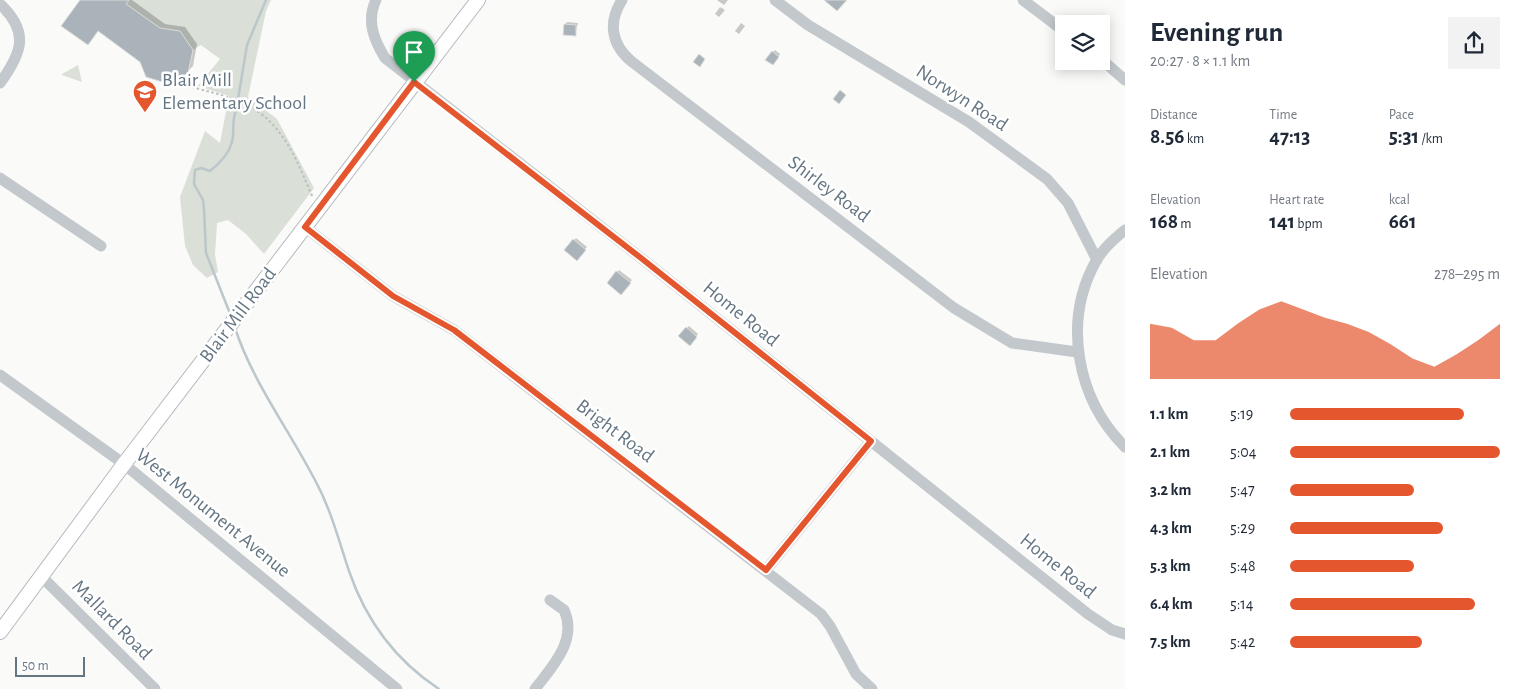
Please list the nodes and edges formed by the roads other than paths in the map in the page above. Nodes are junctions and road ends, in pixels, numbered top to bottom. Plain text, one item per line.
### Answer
1 (376, 0) edge
2 (478, 0) edge
3 (622, 0) edge
4 (775, 0) edge
5 (1023, 0) edge
6 (0, 4) edge
7 (1055, 24) edge
8 (1110, 67) edge
9 (1125, 80) edge
10 (0, 82) edge
11 (414, 82) junction
12 (0, 178) edge
13 (305, 227) junction
14 (1125, 230) edge
15 (101, 246) dead end
16 (1097, 260) junction
17 (1077, 352) junction
18 (0, 375) edge
19 (871, 441) junction
20 (1125, 447) edge
21 (124, 464) junction
22 (766, 570) junction
23 (42, 578) junction
24 (550, 600) dead end
25 (0, 632) edge
26 (1125, 634) edge
27 (868, 685) edge
28 (155, 689) edge
29 (397, 689) edge
30 (535, 689) edge
31 (855, 689) edge

1 - 11 street, Home Road
2 - 11 main road, Blair Mill Road
3 - 17 street, Shirley Road
4 - 16 street, Norwyn Road
5 - 7 street
6 - 10 street
8 - 9 street
11 - 13 main road, Blair Mill Road
11 - 19 street, Home Road
12 - 15 street
13 - 21 main road, Blair Mill Road
13 - 22 street, Bright Road
14 - 16 street
16 - 17 street
17 - 20 street
18 - 21 street, West Monument Avenue
19 - 22 street
19 - 26 street, Home Road
21 - 23 main road, Blair Mill Road
21 - 29 street, West Monument Avenue
22 - 27 street, Bright Road
23 - 25 main road, Blair Mill Road
23 - 28 street, Mallard Road
24 - 30 street
27 - 31 street

